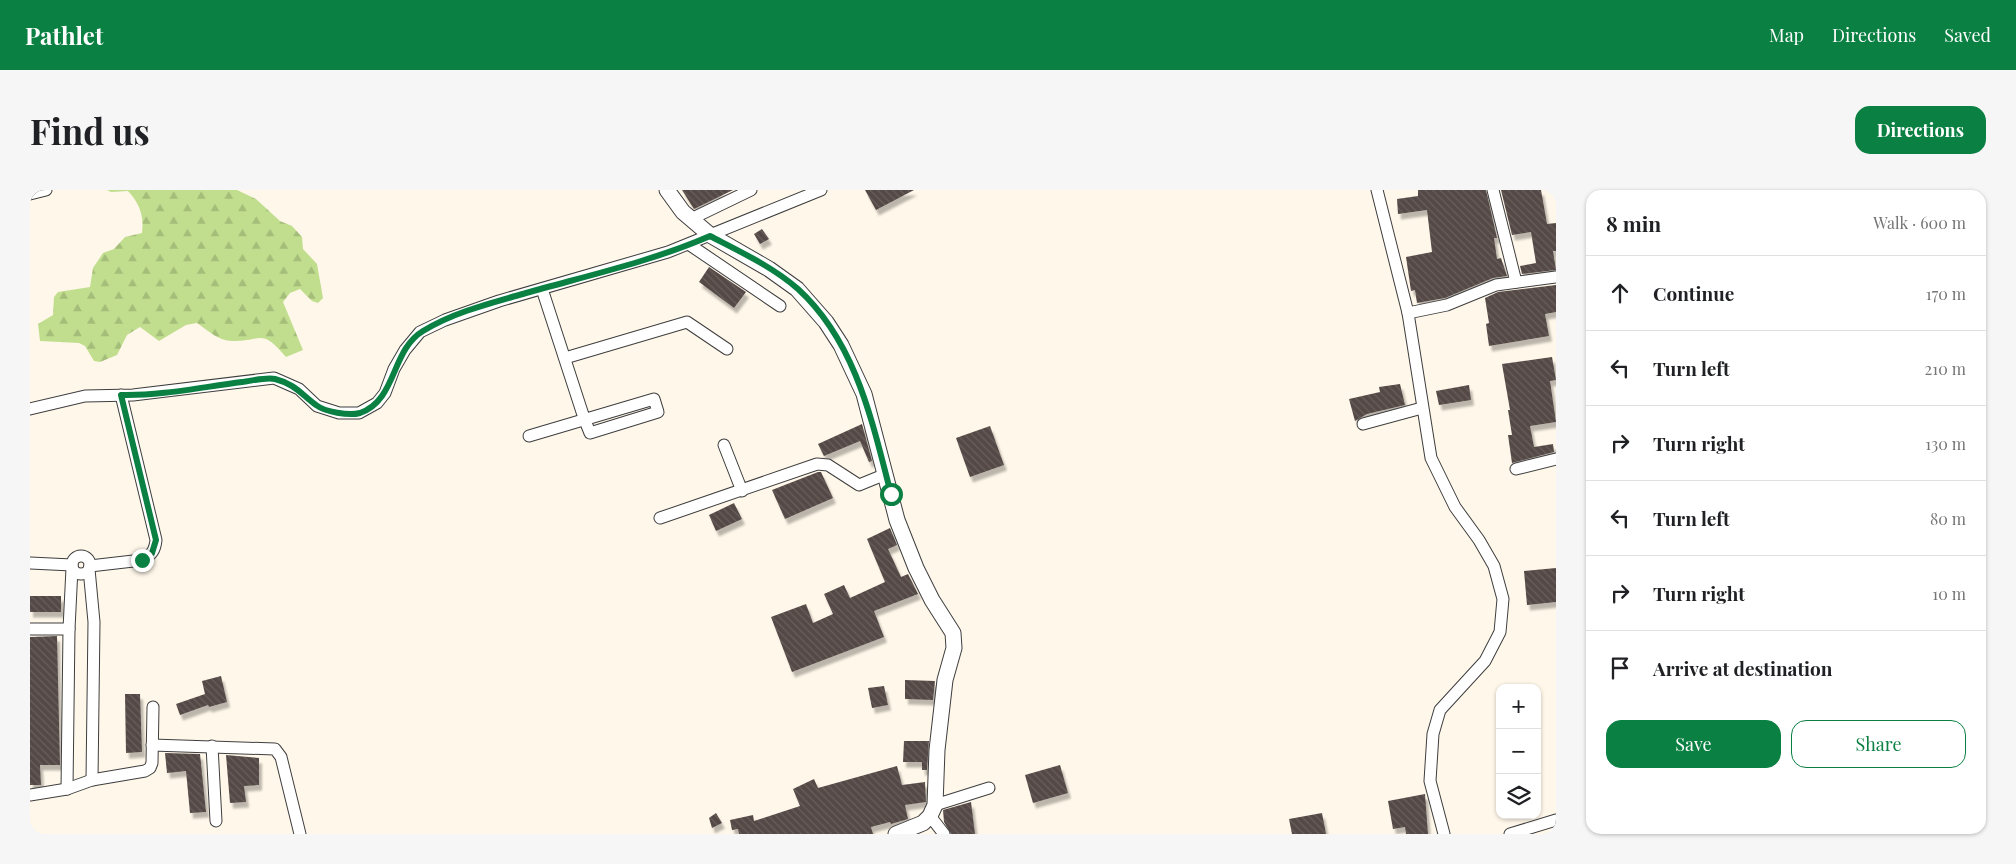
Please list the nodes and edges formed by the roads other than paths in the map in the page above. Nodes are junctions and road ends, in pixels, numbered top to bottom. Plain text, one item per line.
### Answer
1 (46, 190) edge
2 (667, 190) edge
3 (751, 190) edge
4 (821, 190) edge
5 (1377, 190) edge
6 (1494, 190) edge
7 (30, 194) edge
8 (691, 219) junction
9 (710, 236) junction
10 (690, 245) junction
11 (1556, 276) edge
12 (1516, 282) junction
13 (542, 289) junction
14 (780, 306) dead end
15 (1408, 313) junction
16 (727, 349) dead end
17 (564, 358) junction
18 (121, 395) junction
19 (1422, 408) junction
20 (30, 409) edge
21 (584, 418) junction
22 (1364, 424) dead end
23 (529, 436) dead end
24 (724, 445) dead end
25 (1556, 459) edge
26 (1516, 469) dead end
27 (886, 474) junction
28 (742, 491) junction
29 (660, 518) dead end
30 (30, 563) edge
31 (72, 566) junction
32 (90, 567) junction
33 (30, 629) edge
34 (69, 629) junction
35 (153, 707) dead end
36 (152, 744) junction
37 (212, 746) junction
38 (92, 780) junction
39 (989, 788) dead end
40 (66, 789) junction
41 (30, 795) edge
42 (932, 810) junction
43 (216, 820) dead end
44 (1556, 820) edge
45 (300, 834) edge
46 (896, 834) edge
47 (944, 834) edge
48 (1444, 834) edge
49 (1510, 834) edge

1 - 7 street
2 - 8 street
3 - 8 street
4 - 9 street
5 - 15 street
6 - 12 street
8 - 9 street
9 - 10 street
9 - 27 street
10 - 13 street
10 - 14 street
11 - 12 street
12 - 15 street
13 - 17 street
13 - 18 street
15 - 19 street
16 - 17 street
17 - 21 street
18 - 20 street
18 - 32 street
19 - 22 street
19 - 48 street
21 - 21 street
21 - 23 street
24 - 28 street
25 - 26 street
27 - 28 street
27 - 42 street
28 - 29 street
30 - 31 street
31 - 32 street
31 - 34 street
32 - 38 street
33 - 34 street
34 - 40 street
35 - 36 street
36 - 37 street
36 - 38 street
37 - 43 street
37 - 45 street
38 - 40 street
39 - 42 street
40 - 41 street
42 - 46 street
42 - 47 street
44 - 49 street

